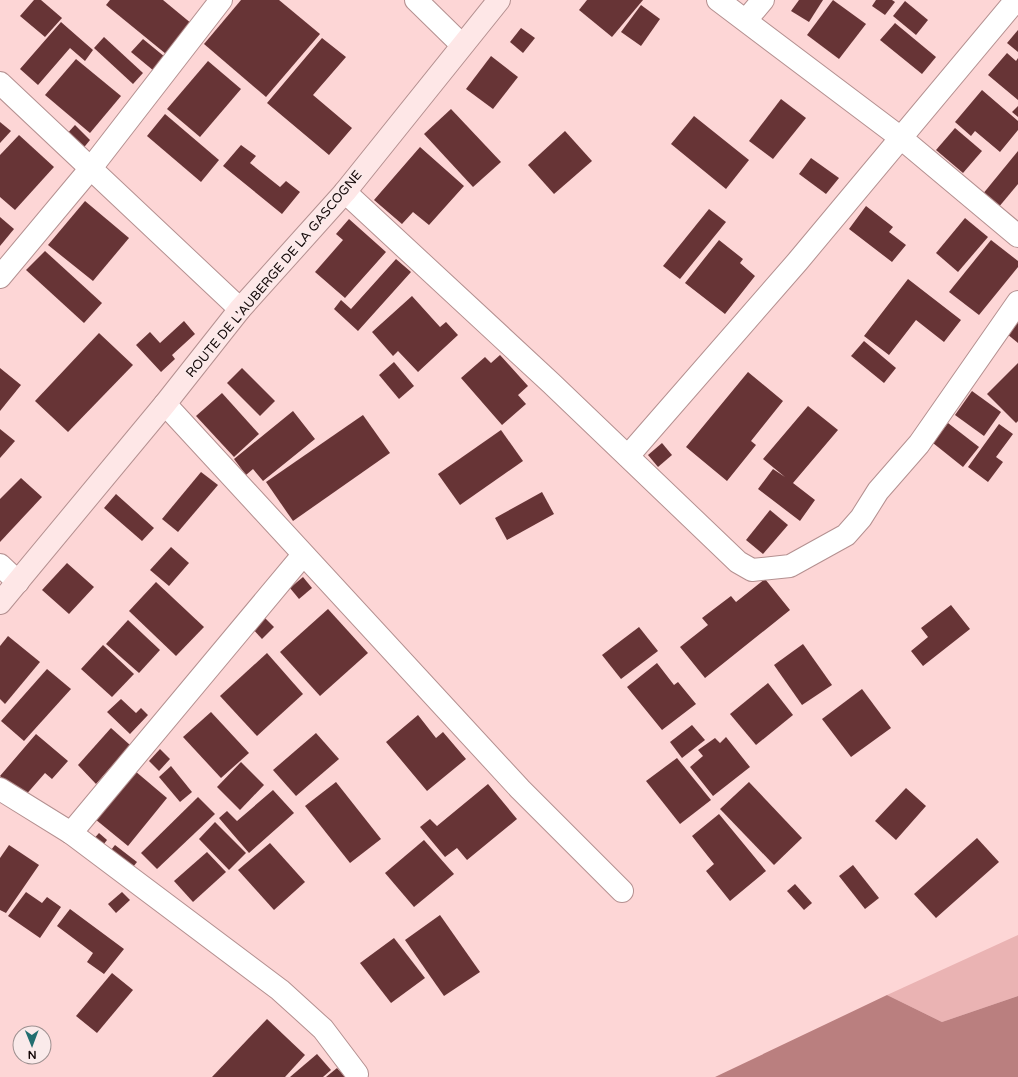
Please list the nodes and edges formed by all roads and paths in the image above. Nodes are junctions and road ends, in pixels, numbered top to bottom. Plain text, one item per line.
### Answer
1 (221, 0) edge
2 (416, 0) edge
3 (499, 0) edge
4 (718, 0) edge
5 (763, 0) edge
6 (1016, 0) edge
7 (746, 20) junction
8 (462, 45) junction
9 (0, 83) edge
10 (901, 138) junction
11 (91, 168) junction
12 (345, 192) junction
13 (1018, 236) edge
14 (0, 276) edge
15 (1018, 302) edge
16 (240, 309) junction
17 (165, 404) junction
18 (628, 456) junction
19 (303, 555) junction
20 (0, 565) edge
21 (18, 582) junction
22 (0, 603) edge
23 (0, 789) edge
24 (71, 833) junction
25 (622, 892) dead end
26 (357, 1074) dead end

1 - 11 street
2 - 8 street
3 - 8 street, ROUTE DE L'AUBERGE DE LA GASCOGNE
4 - 7 street
5 - 7 street
6 - 10 street
7 - 10 street
8 - 12 street, ROUTE DE L'AUBERGE DE LA GASCOGNE
9 - 11 street
10 - 13 street
10 - 18 street
11 - 14 street
11 - 16 street
12 - 16 street, ROUTE DE L'AUBERGE DE LA GASCOGNE
12 - 18 street
15 - 18 street
16 - 17 street, ROUTE DE L'AUBERGE DE LA GASCOGNE
17 - 19 street
17 - 21 street, ROUTE DE L'AUBERGE DE LA GASCOGNE
19 - 24 street
19 - 25 street
20 - 21 street
21 - 22 street, ROUTE DE L'AUBERGE DE LA GASCOGNE
23 - 24 street
24 - 26 street

